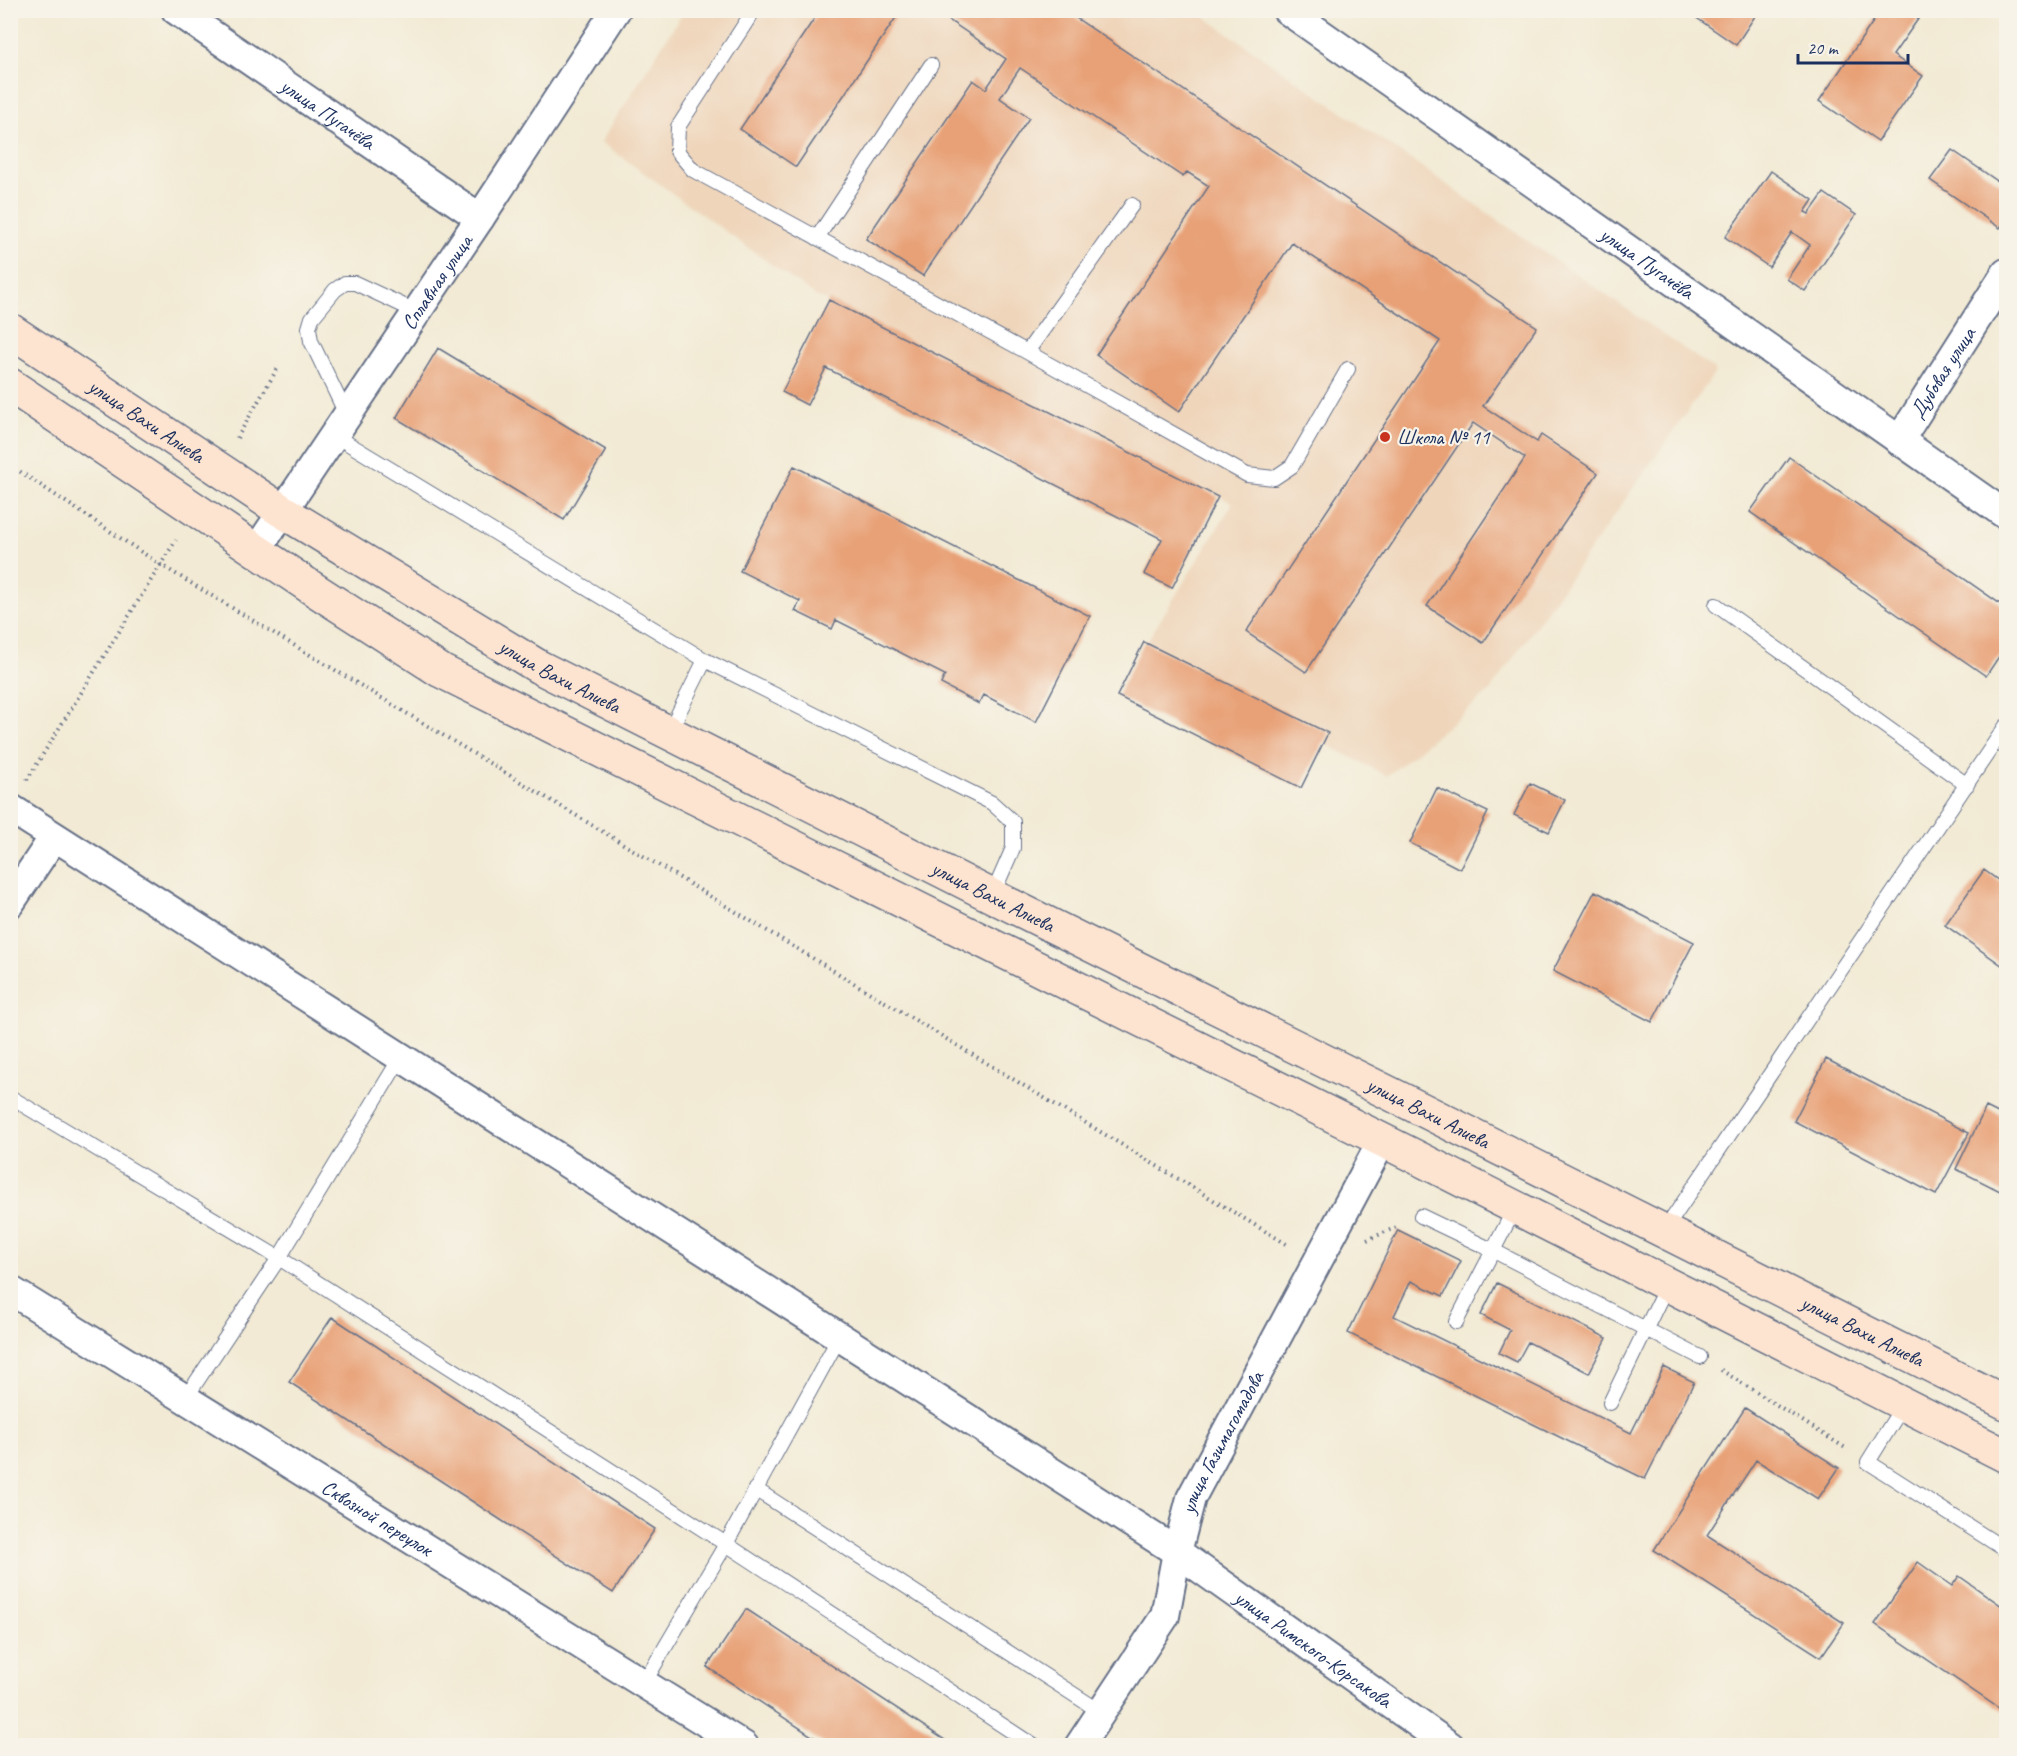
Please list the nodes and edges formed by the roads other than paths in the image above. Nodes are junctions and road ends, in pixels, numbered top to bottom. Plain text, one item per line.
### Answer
1 (176, 10) edge
2 (615, 10) edge
3 (754, 10) edge
4 (1287, 10) edge
5 (931, 65) dead end
6 (1132, 205) dead end
7 (480, 218) junction
8 (817, 238) junction
9 (2007, 273) edge
10 (417, 312) junction
11 (10, 330) edge
12 (1027, 352) junction
13 (1348, 369) dead end
14 (10, 386) edge
15 (340, 426) junction
16 (1899, 441) junction
17 (282, 511) junction
18 (2007, 515) edge
19 (256, 550) junction
20 (1716, 605) dead end
21 (705, 660) junction
22 (669, 732) junction
23 (2004, 735) edge
24 (1967, 785) junction
25 (17, 797) edge
26 (54, 837) junction
27 (992, 896) junction
28 (10, 903) edge
29 (401, 1058) junction
30 (10, 1097) edge
31 (1382, 1141) junction
32 (1515, 1208) junction
33 (1421, 1216) dead end
34 (1664, 1231) junction
35 (1492, 1250) junction
36 (279, 1258) junction
37 (1668, 1285) junction
38 (10, 1290) edge
39 (1455, 1322) dead end
40 (1646, 1330) junction
41 (840, 1336) junction
42 (1700, 1357) road end
43 (185, 1399) junction
44 (1610, 1403) dead end
45 (2007, 1403) edge
46 (1904, 1404) junction
47 (2007, 1456) edge
48 (755, 1489) junction
49 (726, 1544) junction
50 (2007, 1550) edge
51 (1177, 1552) junction
52 (644, 1683) junction
53 (1101, 1712) junction
54 (744, 1746) edge
55 (1034, 1746) edge
56 (1079, 1746) edge
57 (1450, 1746) edge

1 - 7 street, улица Пугачёва
2 - 7 street, Сплавная улица
3 - 8 lane
4 - 16 street, улица Пугачёва
5 - 8 lane
6 - 12 lane
7 - 10 street, Сплавная улица
8 - 12 lane
9 - 16 street, Дубовая улица
10 - 15 street, Сплавная улица
10 - 15 lane
11 - 17 main road, улица Вахи Алиева
12 - 13 lane
14 - 19 main road, улица Вахи Алиева
15 - 17 street, Сплавная улица
15 - 21 lane
16 - 18 street, улица Пугачёва
17 - 19 street, Сплавная улица
17 - 22 main road, улица Вахи Алиева
19 - 31 main road, улица Вахи Алиева
20 - 24 lane
21 - 22 lane
21 - 27 lane
22 - 27 main road, улица Вахи Алиева
23 - 24 lane
24 - 34 lane
25 - 26 street, улица Римского-Корсакова
26 - 28 street
26 - 29 street, улица Римского-Корсакова
27 - 34 main road, улица Вахи Алиева
29 - 36 lane
29 - 41 street, улица Римского-Корсакова
30 - 36 lane
31 - 32 main road, улица Вахи Алиева
31 - 51 street, улица Газимагомадова
32 - 35 lane
32 - 37 main road, улица Вахи Алиева
33 - 35 lane
34 - 45 main road, улица Вахи Алиева
35 - 39 lane
35 - 40 lane
36 - 43 lane
36 - 49 lane
37 - 40 lane
37 - 46 main road, улица Вахи Алиева
38 - 43 street, Сквозной переулок
40 - 42 lane
40 - 44 lane
41 - 48 lane
41 - 51 street, улица Римского-Корсакова
43 - 52 street, Сквозной переулок
46 - 47 main road, улица Вахи Алиева
46 - 50 lane
48 - 49 lane
48 - 53 lane
49 - 52 lane
49 - 55 lane
51 - 53 street, улица Газимагомадова
51 - 57 street, улица Римского-Корсакова
52 - 54 street, Сквозной переулок
53 - 56 street, улица Газимагомадова

